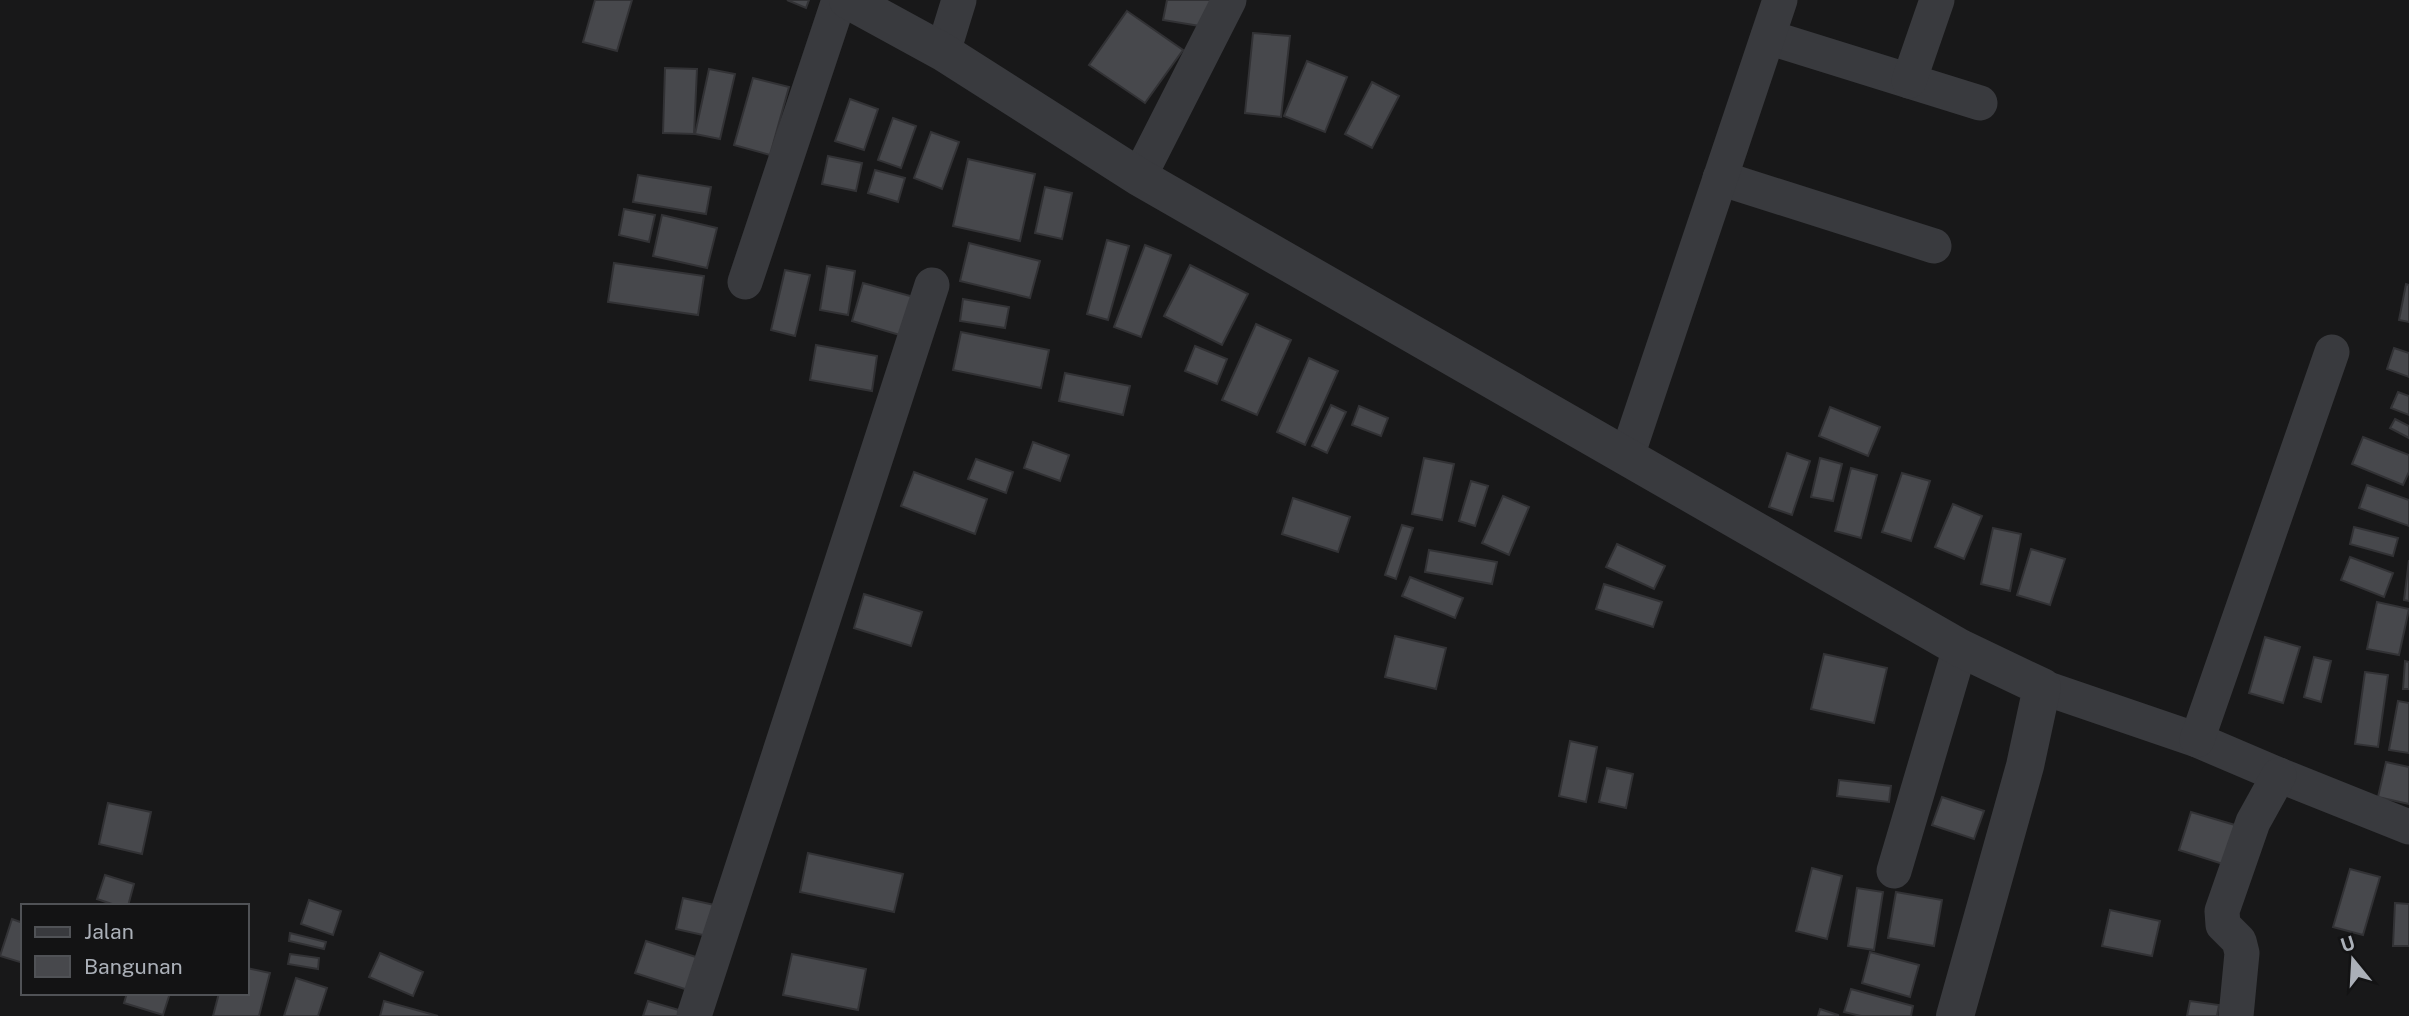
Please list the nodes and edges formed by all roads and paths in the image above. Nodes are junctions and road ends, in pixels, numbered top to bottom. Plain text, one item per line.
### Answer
1 (839, 0) edge
2 (848, 0) edge
3 (959, 0) edge
4 (1229, 0) edge
5 (1780, 0) edge
6 (1937, 0) edge
7 (1768, 37) junction
8 (943, 52) junction
9 (1909, 81) junction
10 (1980, 103) dead end
11 (1139, 177) junction
12 (1720, 178) junction
13 (1934, 246) dead end
14 (745, 282) dead end
15 (932, 285) dead end
16 (2332, 352) dead end
17 (1626, 456) junction
18 (1960, 648) junction
19 (2042, 687) junction
20 (2197, 740) junction
21 (2279, 775) junction
22 (2409, 827) edge
23 (1894, 871) dead end
24 (694, 1016) edge
25 (1955, 1016) edge
26 (2236, 1016) edge

1 - 14 street
2 - 8 street
3 - 8 street
4 - 11 street
5 - 7 street
6 - 9 street
7 - 9 street
7 - 12 street
8 - 11 street
9 - 10 street
11 - 17 street
12 - 13 street
12 - 17 street
15 - 24 street
16 - 20 street
17 - 18 street
18 - 19 street
18 - 23 street
19 - 20 street
19 - 25 street
20 - 21 street
21 - 22 street
21 - 26 street

